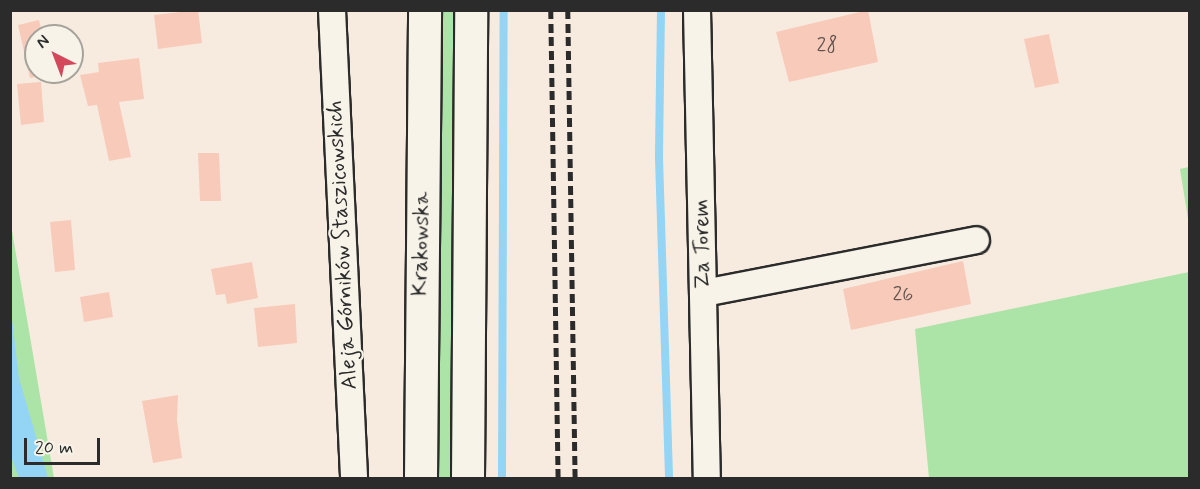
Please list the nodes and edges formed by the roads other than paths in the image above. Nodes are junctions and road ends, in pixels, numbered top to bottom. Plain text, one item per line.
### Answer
1 (332, 10) edge
2 (425, 10) edge
3 (471, 10) edge
4 (697, 10) edge
5 (976, 240) dead end
6 (704, 292) junction
7 (354, 478) edge
8 (421, 478) edge
9 (468, 478) edge
10 (707, 478) edge

1 - 7 street, Aleja Górników Staszicowskich
2 - 8 main road, Krakowska
3 - 9 main road, Krakowska
4 - 6 street, Za Torem
5 - 6 street
6 - 10 street, Za Torem

